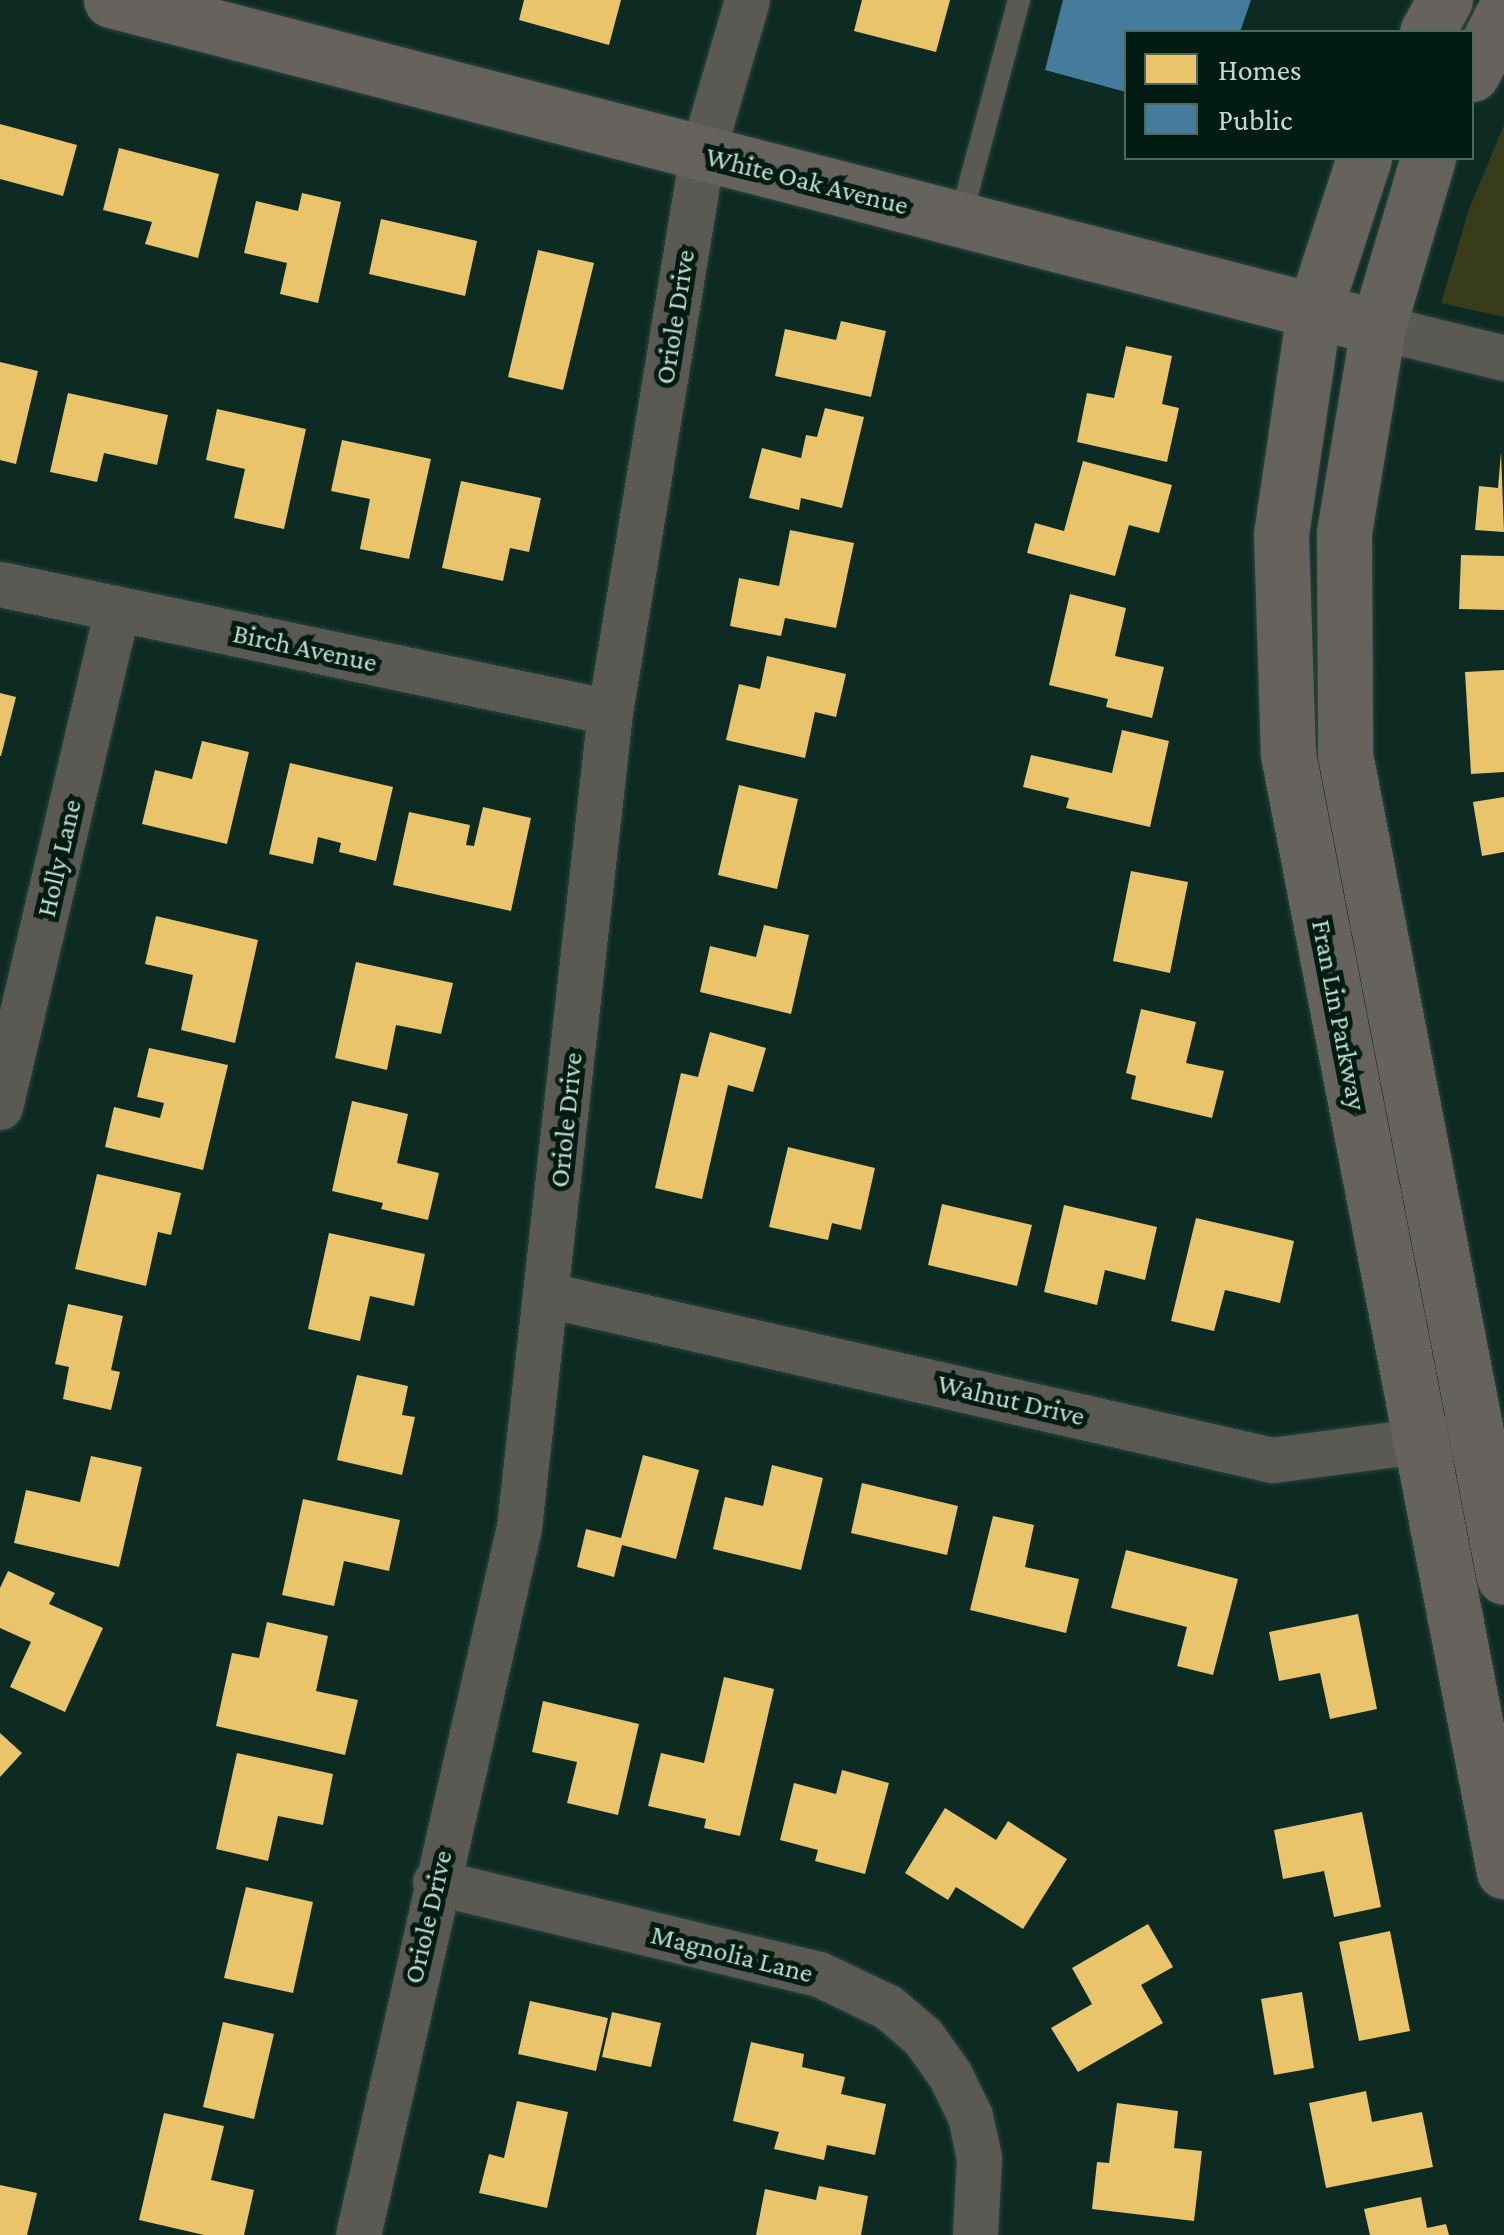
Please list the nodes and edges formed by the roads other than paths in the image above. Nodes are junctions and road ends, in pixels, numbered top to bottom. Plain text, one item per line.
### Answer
1 (114, 0) edge
2 (747, 0) edge
3 (1019, 0) edge
4 (1445, 0) edge
5 (1504, 12) edge
6 (1428, 30) edge
7 (1474, 70) edge
8 (702, 154) junction
9 (1363, 160) edge
10 (1427, 160) edge
11 (960, 220) junction
12 (1314, 311) junction
13 (1378, 328) junction
14 (1504, 358) edge
15 (0, 584) edge
16 (117, 610) junction
17 (610, 712) junction
18 (0, 1106) edge
19 (548, 1295) junction
20 (1477, 1431) junction
21 (1422, 1443) junction
22 (1504, 1578) edge
23 (1504, 1871) edge
24 (436, 1882) junction
25 (358, 2235) edge
26 (975, 2235) edge

1 - 8 street, White Oak Avenue
2 - 8 street, Oriole Drive
3 - 11 lane
4 - 6 street
5 - 7 street
8 - 11 street, White Oak Avenue
8 - 17 street, Oriole Drive
9 - 12 street, Fran Lin Parkway
10 - 13 street, Fran Lin Parkway
11 - 12 street, White Oak Avenue
12 - 13 street, White Oak Avenue
12 - 21 street, Fran Lin Parkway
13 - 14 street, White Oak Avenue
13 - 20 street, Fran Lin Parkway
15 - 16 street, Birch Avenue
16 - 17 street, Birch Avenue
16 - 18 street, Holly Lane
17 - 19 street, Oriole Drive
19 - 21 street, Walnut Drive
19 - 24 street, Oriole Drive
20 - 21 street, Walnut Drive
20 - 22 street, Fran Lin Parkway
21 - 23 street, Fran Lin Parkway
24 - 25 street, Oriole Drive
24 - 26 street, Magnolia Lane

